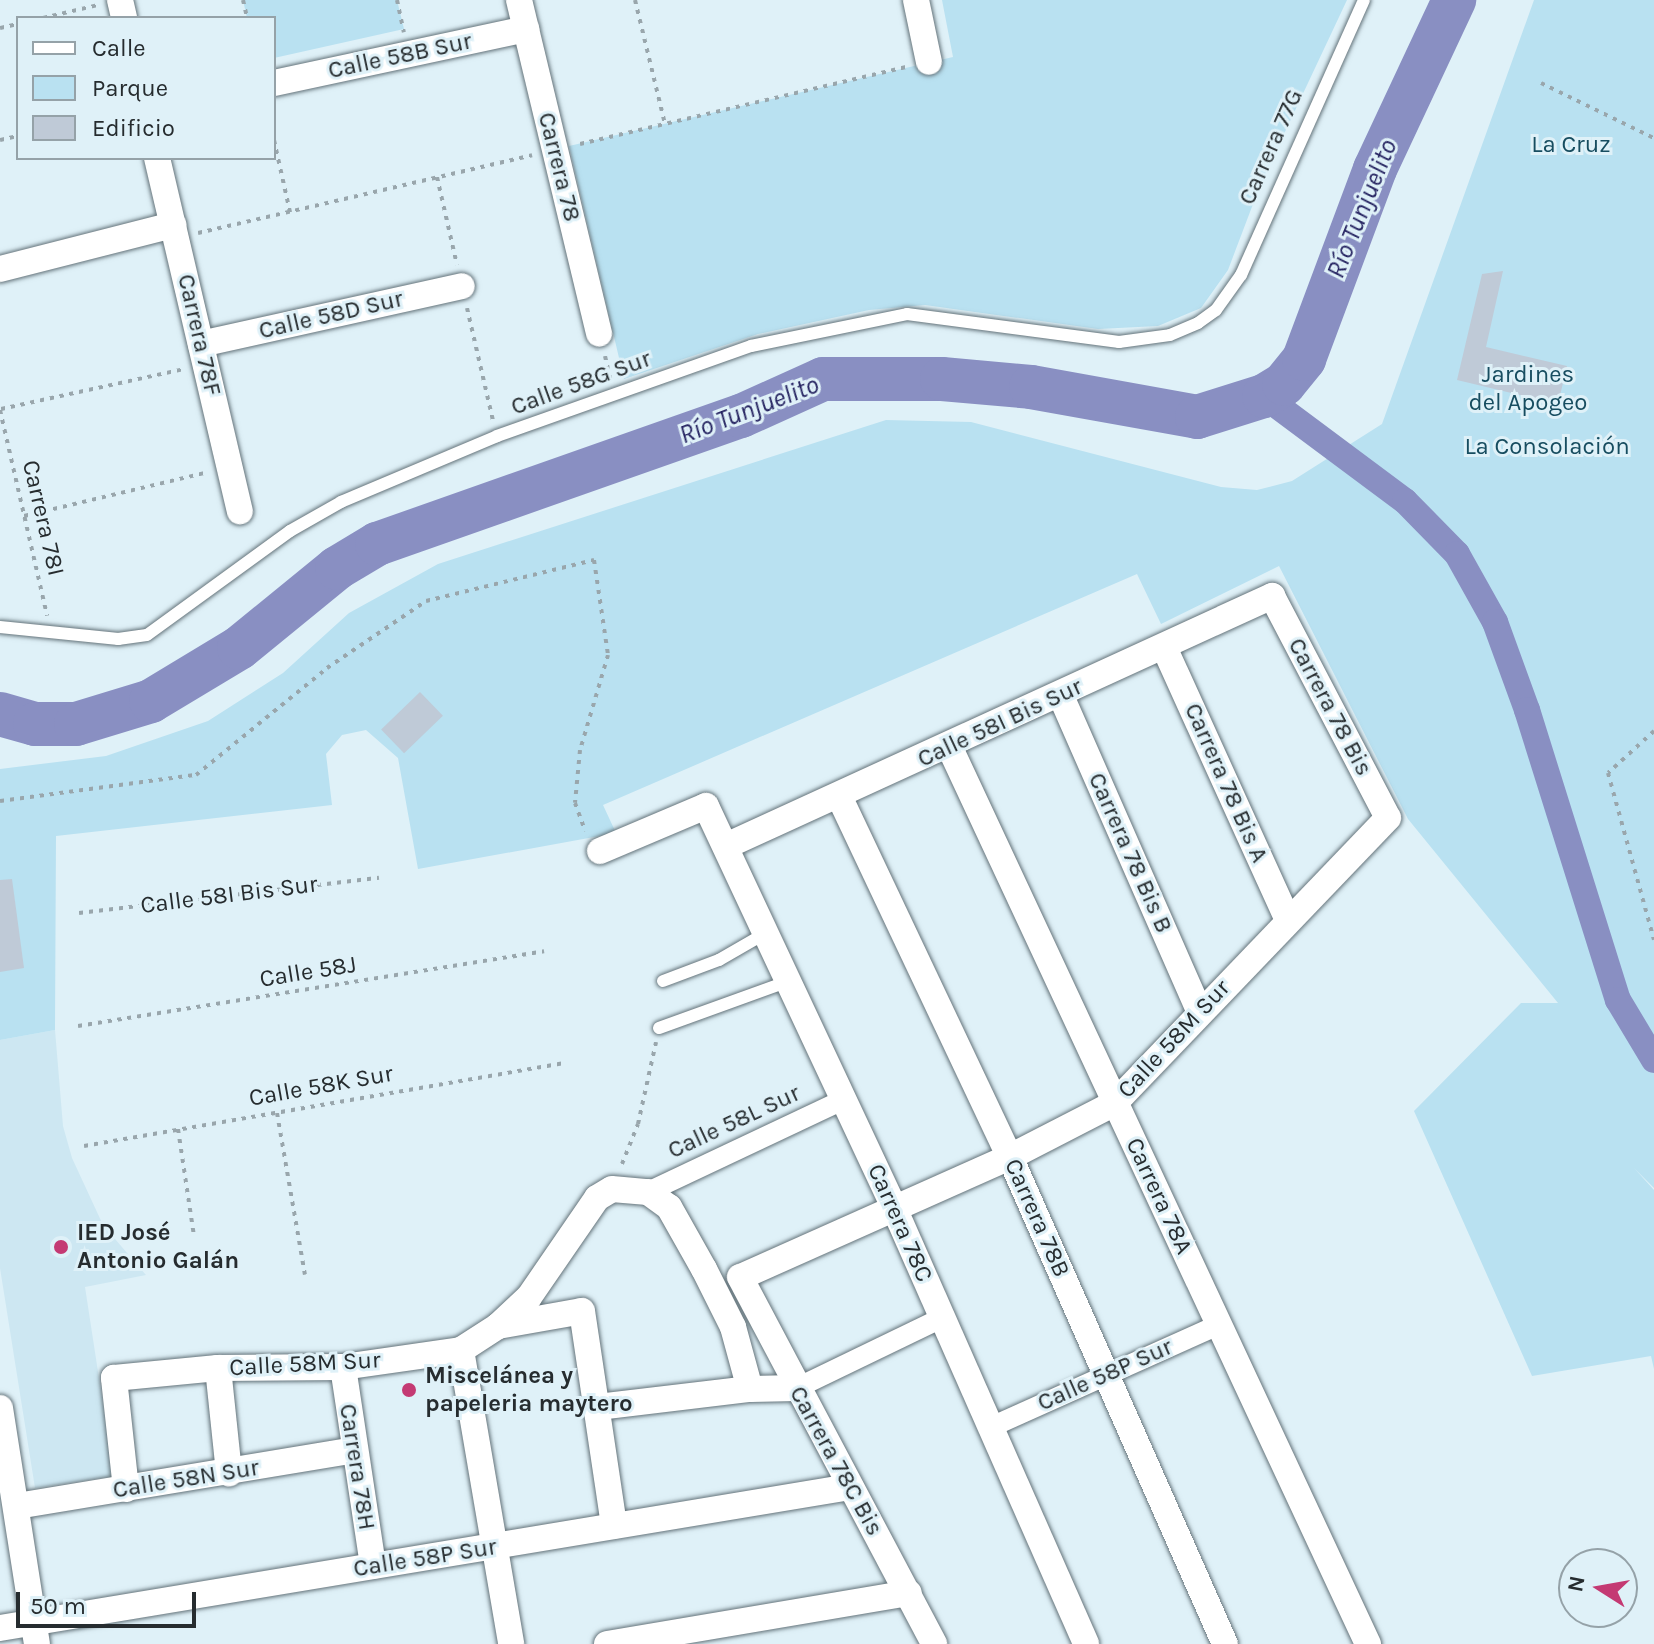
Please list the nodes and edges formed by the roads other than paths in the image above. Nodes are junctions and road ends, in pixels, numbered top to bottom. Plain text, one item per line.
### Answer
1 (519, 0) edge
2 (916, 0) edge
3 (1364, 0) edge
4 (526, 29) junction
5 (929, 62) dead end
6 (276, 83) edge
7 (157, 160) edge
8 (173, 225) junction
9 (0, 269) edge
10 (462, 286) dead end
11 (1216, 310) joint
12 (599, 334) road end
13 (203, 354) junction
14 (240, 511) dead end
15 (1272, 596) joint
16 (0, 627) edge
17 (1164, 647) junction
18 (1061, 696) junction
19 (950, 748) junction
20 (839, 796) junction
21 (1388, 818) joint
22 (726, 846) junction
23 (600, 851) road end
24 (1288, 920) junction
25 (764, 934) junction
26 (663, 981) dead end
27 (786, 982) junction
28 (1199, 1010) junction
29 (659, 1028) road end
30 (843, 1100) junction
31 (1115, 1103) junction
32 (1010, 1157) junction
33 (648, 1192) junction
34 (894, 1208) junction
35 (740, 1277) joint
36 (757, 1315) junction
37 (942, 1318) junction
38 (1220, 1324) junction
39 (498, 1326) junction
40 (733, 1327) junction
41 (461, 1350) junction
42 (343, 1367) junction
43 (218, 1368) junction
44 (1106, 1374) junction
45 (797, 1388) junction
46 (750, 1389) junction
47 (598, 1407) junction
48 (0, 1408) edge
49 (991, 1427) junction
50 (354, 1450) junction
51 (229, 1473) junction
52 (850, 1487) junction
53 (126, 1489) junction
54 (17, 1506) junction
55 (614, 1526) junction
56 (494, 1547) junction
57 (373, 1566) junction
58 (909, 1593) junction
59 (0, 1628) edge
60 (35, 1634) edge
61 (511, 1644) edge
62 (607, 1644) edge
63 (934, 1644) edge
64 (1086, 1644) edge
65 (1225, 1644) edge
66 (1368, 1644) edge

1 - 4 street, Carrera 78
2 - 5 street
3 - 11 lane, Carrera 77G
4 - 6 street, Calle 58B Sur
4 - 12 street, Carrera 78
7 - 8 street, Carrera 78F
8 - 9 street
8 - 13 street, Carrera 78F
10 - 13 street, Calle 58D Sur
11 - 16 lane, Calle 58G Sur
13 - 14 street, Carrera 78F
15 - 17 street, Calle 58I Bis Sur
15 - 21 street, Carrera 78 Bis
17 - 18 street, Calle 58I Bis Sur
17 - 24 street, Carrera 78 Bis A
18 - 19 street, Calle 58I Bis Sur
18 - 28 street, Carrera 78 Bis B
19 - 20 street, Calle 58I Bis Sur
19 - 31 street, Carrera 78A
20 - 22 street, Calle 58I Bis Sur
20 - 32 street, Carrera 78B
21 - 24 street, Calle 58M Sur
22 - 23 street, Carrera 78C
22 - 25 street, Carrera 78C
24 - 28 street, Calle 58M Sur
25 - 26 lane
25 - 27 street, Carrera 78C
27 - 29 lane
27 - 30 street, Carrera 78C
28 - 31 street, Calle 58M Sur
30 - 33 street, Calle 58L Sur
30 - 34 street, Carrera 78C
31 - 32 street, Calle 58M Sur
31 - 38 street, Carrera 78A
32 - 34 street, Calle 58M Sur
32 - 44 street, Carrera 78B
33 - 39 street
33 - 40 street
34 - 35 street, Calle 58M Sur
34 - 37 street, Carrera 78C
35 - 36 street, Carrera 78C Bis
36 - 40 street
36 - 45 street, Carrera 78C Bis
37 - 45 street
37 - 49 street, Carrera 78C
38 - 44 street, Calle 58P Sur
38 - 66 street, Carrera 78A
39 - 41 street, Calle 58M Sur
39 - 47 street, Calle 58M Sur
40 - 46 street
41 - 42 street, Calle 58M Sur
41 - 56 street
42 - 43 street, Calle 58M Sur
42 - 50 street, Carrera 78H
43 - 51 street
43 - 53 street, Calle 58M Sur
44 - 49 street, Calle 58P Sur
44 - 65 street, Carrera 78B
45 - 46 street
45 - 52 street, Carrera 78C Bis
46 - 47 street
47 - 55 street
48 - 54 street
49 - 64 street, Carrera 78C
50 - 51 street, Calle 58N Sur
50 - 57 street, Carrera 78H
51 - 53 street, Calle 58N Sur
52 - 55 street, Calle 58P Sur
52 - 58 street, Carrera 78C Bis
53 - 54 street, Calle 58N Sur
54 - 60 street
55 - 56 street, Calle 58P Sur
56 - 57 street, Calle 58P Sur
56 - 61 street
57 - 60 street, Calle 58P Sur
58 - 62 street
58 - 63 street, Carrera 78C Bis
59 - 60 street, Calle 58P Sur

